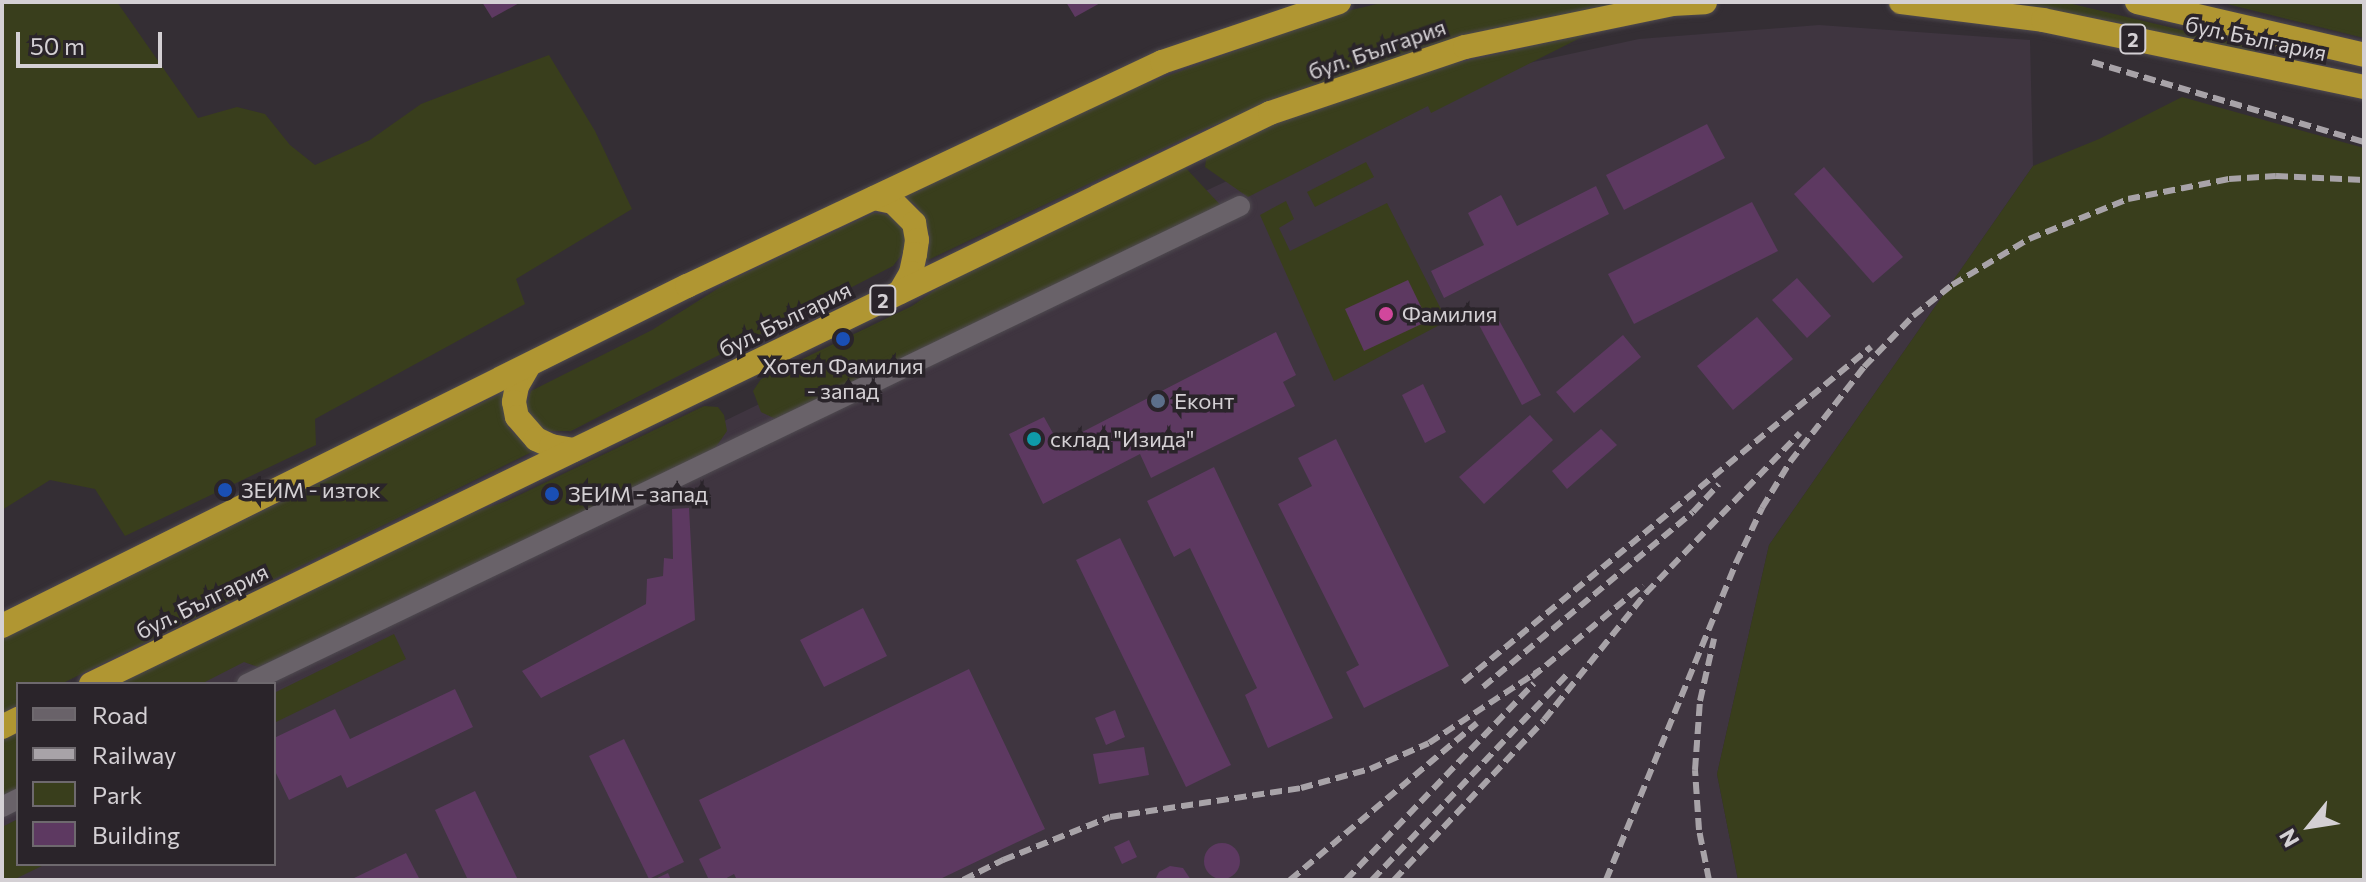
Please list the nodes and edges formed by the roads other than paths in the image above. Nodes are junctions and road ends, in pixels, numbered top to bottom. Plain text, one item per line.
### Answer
1 (1339, 2) edge
2 (1705, 2) edge
3 (1901, 2) edge
4 (2137, 2) edge
5 (2364, 55) edge
6 (2364, 87) edge
7 (874, 198) junction
8 (1240, 206) dead end
9 (900, 292) junction
10 (528, 367) junction
11 (574, 450) junction
12 (2, 626) edge
13 (95, 682) edge
14 (251, 682) edge

1 - 7 highway
2 - 9 highway, бул. България / 2
3 - 6 highway, бул. България / 2
4 - 5 highway, бул. България / 2
7 - 9 highway
7 - 10 highway
8 - 14 street
9 - 11 highway, бул. България / 2
10 - 11 highway
10 - 12 highway
11 - 13 highway, бул. България / 2

